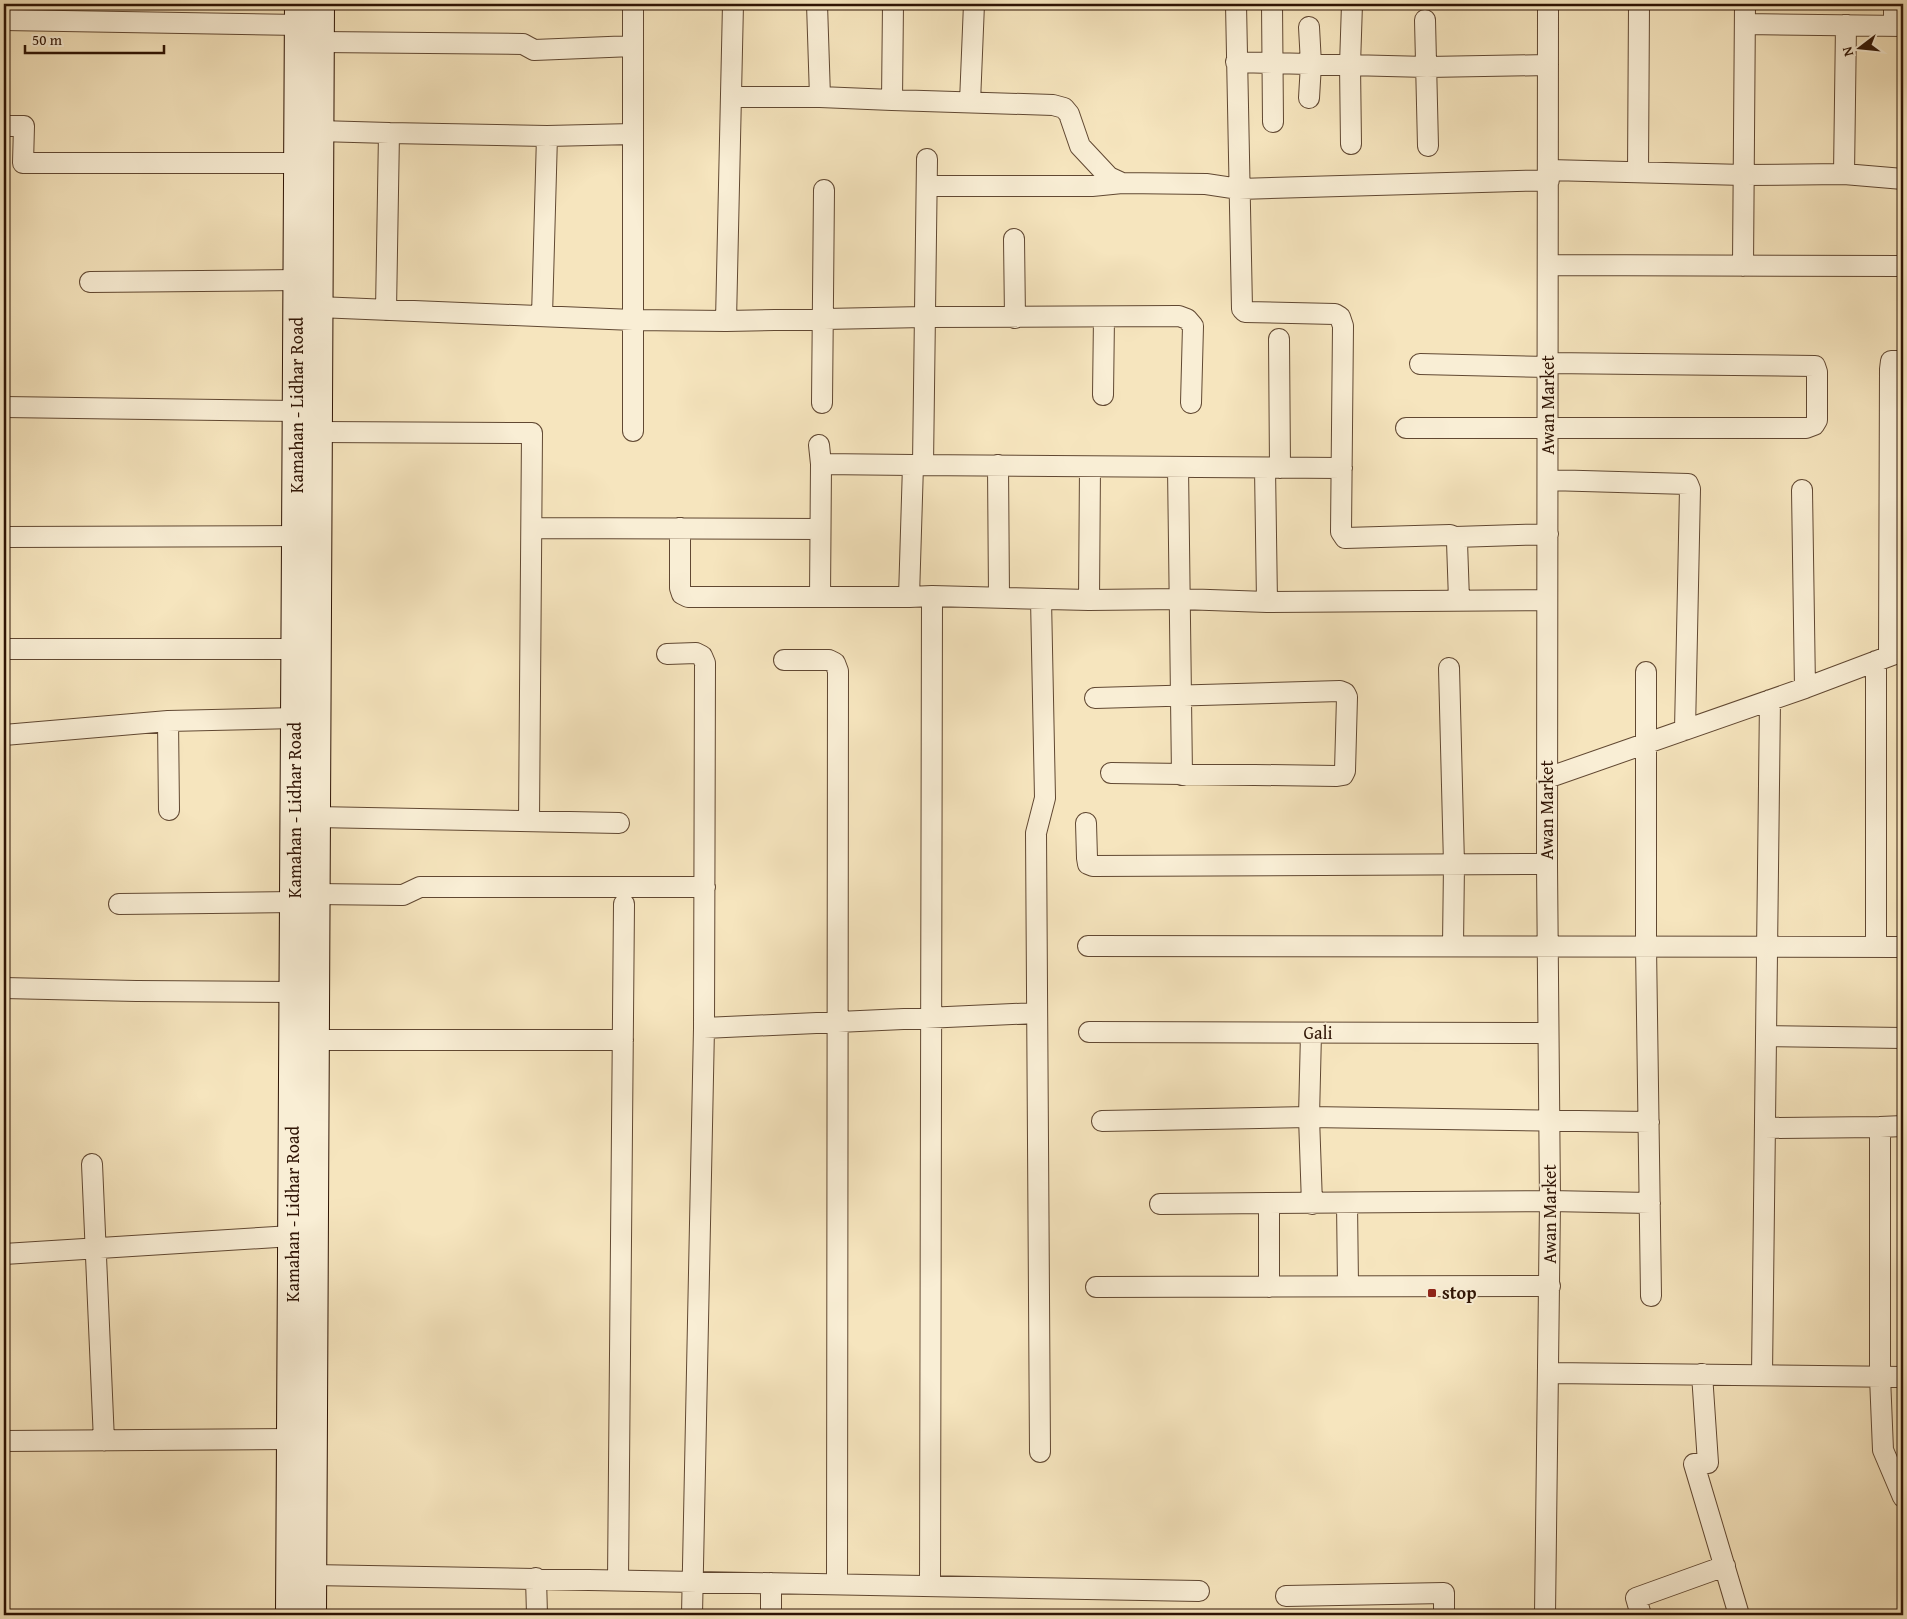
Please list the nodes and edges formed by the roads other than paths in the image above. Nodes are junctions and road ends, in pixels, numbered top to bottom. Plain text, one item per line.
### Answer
1 (320, 4) edge
2 (633, 4) edge
3 (733, 4) edge
4 (817, 4) edge
5 (893, 4) edge
6 (974, 4) edge
7 (1236, 4) edge
8 (1272, 4) edge
9 (1352, 4) edge
10 (1548, 4) edge
11 (1639, 4) edge
12 (1746, 4) edge
13 (1894, 4) edge
14 (299, 14) edge
15 (4, 20) edge
16 (1425, 20) dead end
17 (1745, 24) junction
18 (1846, 25) junction
19 (1899, 26) edge
20 (1309, 27) dead end
21 (320, 42) junction
22 (633, 46) junction
23 (1236, 62) junction
24 (1272, 63) junction
25 (1311, 64) junction
26 (1350, 65) junction
27 (1548, 65) junction
28 (1427, 67) junction
29 (731, 97) junction
30 (820, 97) junction
31 (1309, 98) dead end
32 (892, 100) junction
33 (970, 102) junction
34 (1272, 122) dead end
35 (4, 126) edge
36 (319, 131) junction
37 (389, 133) junction
38 (633, 134) junction
39 (547, 136) junction
40 (1351, 144) dead end
41 (1428, 146) dead end
42 (927, 159) dead end
43 (298, 162) junction
44 (1638, 172) junction
45 (1844, 174) junction
46 (1549, 175) junction
47 (1744, 176) junction
48 (1903, 178) edge
49 (1122, 183) junction
50 (927, 186) junction
51 (1239, 189) junction
52 (824, 190) dead end
53 (1014, 239) dead end
54 (1548, 265) junction
55 (1743, 266) junction
56 (1903, 266) edge
57 (297, 280) junction
58 (90, 282) dead end
59 (318, 307) junction
60 (386, 310) junction
61 (542, 316) junction
62 (924, 317) junction
63 (1104, 317) junction
64 (1015, 318) junction
65 (633, 320) junction
66 (823, 320) junction
67 (726, 321) junction
68 (1278, 339) dead end
69 (1903, 361) edge
70 (1420, 364) dead end
71 (1548, 365) junction
72 (1103, 395) dead end
73 (822, 403) dead end
74 (1191, 403) dead end
75 (4, 407) edge
76 (297, 411) junction
77 (1548, 427) junction
78 (1406, 428) dead end
79 (633, 431) dead end
80 (318, 432) junction
81 (918, 465) junction
82 (998, 465) junction
83 (1090, 467) junction
84 (1178, 467) junction
85 (1272, 468) junction
86 (1342, 468) junction
87 (1548, 480) junction
88 (1802, 490) dead end
89 (532, 528) junction
90 (680, 528) junction
91 (820, 529) junction
92 (1548, 534) junction
93 (296, 536) junction
94 (4, 537) edge
95 (1455, 537) junction
96 (932, 596) junction
97 (820, 597) junction
98 (999, 597) junction
99 (909, 598) junction
100 (1041, 599) junction
101 (1181, 599) junction
102 (1089, 600) junction
103 (1459, 600) junction
104 (1547, 600) junction
105 (1267, 602) junction
106 (4, 649) edge
107 (295, 649) junction
108 (667, 654) dead end
109 (1889, 656) edge
110 (784, 660) dead end
111 (1449, 668) dead end
112 (1646, 672) dead end
113 (1805, 688) junction
114 (1180, 695) junction
115 (1096, 698) dead end
116 (1770, 700) junction
117 (295, 718) junction
118 (168, 721) junction
119 (1685, 730) junction
120 (4, 735) edge
121 (1647, 743) junction
122 (1111, 772) dead end
123 (1182, 775) junction
124 (1547, 778) junction
125 (169, 810) dead end
126 (316, 817) junction
127 (529, 821) junction
128 (619, 823) dead end
129 (1086, 823) dead end
130 (1454, 864) junction
131 (1547, 864) junction
132 (705, 887) junction
133 (305, 898) junction
134 (119, 904) dead end
135 (624, 904) dead end
136 (1453, 945) junction
137 (1088, 946) dead end
138 (1547, 946) junction
139 (1646, 946) junction
140 (1768, 946) junction
141 (1876, 946) junction
142 (1903, 947) edge
143 (4, 988) edge
144 (295, 992) junction
145 (1037, 1013) junction
146 (932, 1017) junction
147 (839, 1023) junction
148 (704, 1028) junction
149 (1089, 1032) dead end
150 (1311, 1033) junction
151 (1548, 1033) junction
152 (1767, 1036) junction
153 (1903, 1038) edge
154 (315, 1040) junction
155 (623, 1040) junction
156 (1309, 1117) junction
157 (1102, 1121) dead end
158 (1549, 1121) junction
159 (1649, 1122) junction
160 (1903, 1126) edge
161 (1880, 1127) junction
162 (1765, 1128) junction
163 (92, 1164) dead end
164 (1550, 1201) junction
165 (1269, 1203) junction
166 (1347, 1203) junction
167 (1650, 1203) junction
168 (1160, 1204) dead end
169 (1312, 1204) junction
170 (292, 1236) junction
171 (96, 1248) junction
172 (4, 1254) edge
173 (1348, 1286) junction
174 (1550, 1286) junction
175 (1096, 1287) dead end
176 (1269, 1287) junction
177 (1651, 1296) dead end
178 (1549, 1373) junction
179 (1702, 1374) junction
180 (1762, 1375) junction
181 (1880, 1377) junction
182 (1903, 1377) edge
183 (291, 1439) junction
184 (4, 1441) edge
185 (104, 1441) junction
186 (1040, 1452) dead end
187 (1903, 1497) edge
188 (1726, 1566) junction
189 (312, 1574) junction
190 (536, 1578) junction
191 (618, 1580) junction
192 (692, 1582) junction
193 (771, 1583) junction
194 (837, 1584) junction
195 (930, 1586) junction
196 (1199, 1591) dead end
197 (1286, 1596) dead end
198 (290, 1615) edge
199 (312, 1615) edge
200 (536, 1615) edge
201 (692, 1615) edge
202 (771, 1615) edge
203 (1444, 1615) edge
204 (1545, 1615) edge
205 (1641, 1615) edge
206 (1739, 1615) edge

1 - 21 main road, Kamahan - Lidhar Road
2 - 22 street
3 - 29 street
4 - 30 street
5 - 32 street
6 - 33 street
7 - 23 street
8 - 24 street
9 - 26 street
10 - 27 street, Awan Market
11 - 44 street
12 - 17 street
13 - 19 street
14 - 15 street
14 - 43 main road, Kamahan - Lidhar Road
16 - 28 street
17 - 18 street
17 - 47 street
18 - 19 street
18 - 45 street
20 - 25 street
21 - 22 street
21 - 36 main road, Kamahan - Lidhar Road
22 - 38 street
23 - 24 street
23 - 51 street
24 - 25 street
24 - 34 street
25 - 26 street
25 - 31 street
26 - 28 street
26 - 40 street
27 - 28 street
27 - 46 street, Awan Market
28 - 41 street
29 - 30 street
29 - 67 street
30 - 32 street
32 - 33 street
33 - 49 street
35 - 43 street
36 - 37 street
36 - 59 main road, Kamahan - Lidhar Road
37 - 39 street
37 - 60 street
38 - 39 street
38 - 65 street
39 - 61 street
42 - 50 street
43 - 57 main road, Kamahan - Lidhar Road
44 - 46 street
44 - 47 street
45 - 47 street
45 - 48 street
46 - 51 street
46 - 54 street, Awan Market
47 - 55 street
49 - 50 street
49 - 51 street
50 - 62 street
51 - 86 street
52 - 66 street
53 - 64 street
54 - 55 street
54 - 71 street, Awan Market
55 - 56 street
57 - 58 street
57 - 76 main road, Kamahan - Lidhar Road
59 - 60 street
59 - 80 main road, Kamahan - Lidhar Road
60 - 61 street
61 - 65 street
62 - 64 street
62 - 66 street
62 - 81 street
63 - 64 street
63 - 72 street
63 - 74 street
65 - 67 street
65 - 79 street
66 - 67 street
66 - 73 street
68 - 85 street
69 - 109 street
70 - 71 street
71 - 77 street, Awan Market
71 - 77 street
75 - 76 street
76 - 93 main road, Kamahan - Lidhar Road
77 - 78 street
77 - 87 street, Awan Market
80 - 89 street
80 - 126 main road, Kamahan - Lidhar Road
81 - 82 street
81 - 91 street
81 - 99 street
82 - 83 street
82 - 98 street
83 - 84 street
83 - 102 street
84 - 85 street
84 - 101 street
85 - 86 street
85 - 105 street
86 - 95 street
87 - 92 street, Awan Market
87 - 119 street
88 - 113 street
89 - 90 street
89 - 127 street
90 - 91 street
90 - 97 street
91 - 97 street
92 - 95 street
92 - 104 street, Awan Market
93 - 94 street
93 - 107 main road, Kamahan - Lidhar Road
95 - 103 street
96 - 98 street
96 - 99 street
96 - 146 street
97 - 99 street
98 - 100 street
100 - 102 street
100 - 145 street
101 - 102 street
101 - 105 street
101 - 114 street
103 - 104 street
103 - 105 street
104 - 124 street, Awan Market
106 - 107 street
107 - 117 main road, Kamahan - Lidhar Road
108 - 132 street
109 - 113 street
109 - 141 street
110 - 147 street
111 - 130 street
112 - 121 street
113 - 116 street
114 - 115 street
114 - 123 street
114 - 123 street
116 - 119 street
116 - 140 street
117 - 118 street
117 - 133 main road, Kamahan - Lidhar Road
118 - 120 street
118 - 125 street
119 - 121 street
121 - 124 street
121 - 139 street
122 - 123 street
124 - 131 street, Awan Market
126 - 127 street
126 - 133 main road, Kamahan - Lidhar Road
127 - 128 street
129 - 130 street
130 - 131 street
130 - 136 street
131 - 138 street, Awan Market
132 - 133 street
132 - 148 street
133 - 134 street
133 - 144 main road, Kamahan - Lidhar Road
133 - 154 main road, Kamahan - Lidhar Road
135 - 155 street
136 - 137 street
136 - 138 street
138 - 139 street
138 - 151 street, Awan Market
139 - 140 street
139 - 159 street
140 - 141 street
140 - 152 street
141 - 142 street
143 - 144 street
144 - 170 main road, Kamahan - Lidhar Road
145 - 146 street
145 - 186 street
146 - 147 street
146 - 195 street
147 - 148 street
147 - 194 street
148 - 192 street
149 - 150 street, Gali
150 - 151 street, Gali
150 - 156 street
151 - 158 street, Awan Market
152 - 153 street
152 - 162 street
154 - 155 street
154 - 189 main road, Kamahan - Lidhar Road
155 - 191 street
156 - 157 street
156 - 158 street
156 - 169 street
158 - 159 street
158 - 164 street, Awan Market
159 - 167 street
160 - 161 street
161 - 162 street
161 - 181 street
162 - 180 street
163 - 171 street
164 - 166 street
164 - 167 street
164 - 174 street, Awan Market
165 - 168 street
165 - 169 street
165 - 176 street
166 - 169 street
166 - 173 street
167 - 177 street
170 - 171 street
170 - 183 main road, Kamahan - Lidhar Road
171 - 172 street
171 - 185 street
173 - 174 street
173 - 176 street
174 - 178 street, Awan Market
175 - 176 street
178 - 179 street
178 - 204 street, Awan Market
179 - 180 street
179 - 188 street
180 - 181 street
181 - 182 street
181 - 187 street
183 - 185 street
183 - 198 main road, Kamahan - Lidhar Road
184 - 185 street
188 - 205 street
188 - 206 street
189 - 190 street
189 - 199 main road, Kamahan - Lidhar Road
190 - 191 street
190 - 200 street
191 - 192 street
192 - 193 street
192 - 201 street
193 - 194 street
193 - 202 street
194 - 195 street
195 - 196 street
197 - 203 street

